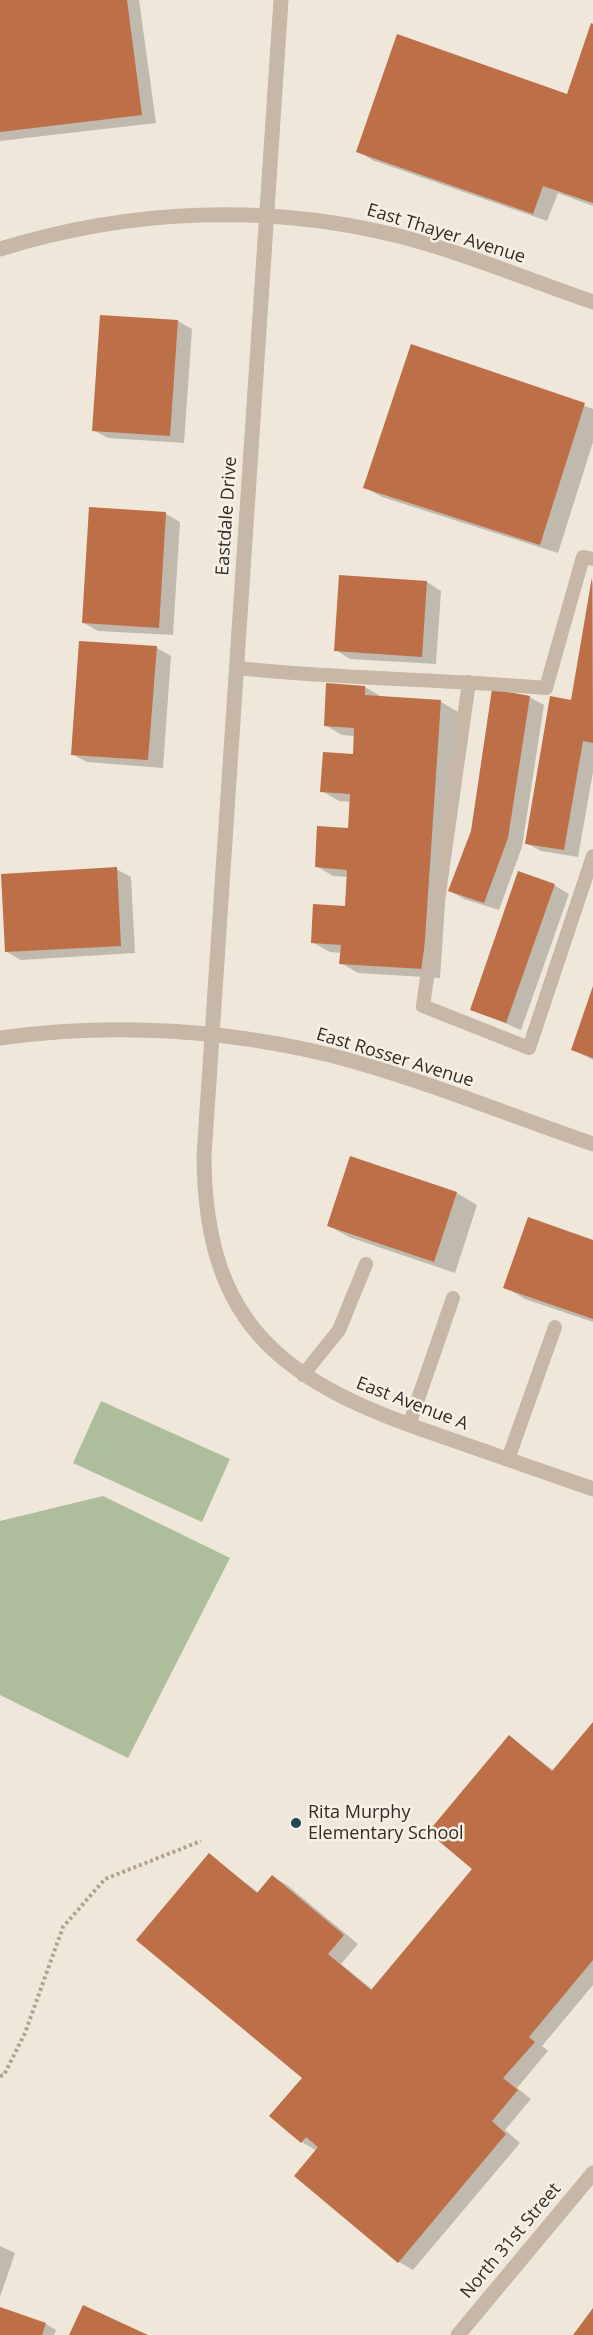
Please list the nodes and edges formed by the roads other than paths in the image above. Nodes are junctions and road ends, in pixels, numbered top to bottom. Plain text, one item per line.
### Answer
1 (281, 0) edge
2 (268, 214) junction
3 (0, 249) edge
4 (593, 302) edge
5 (593, 559) edge
6 (237, 668) junction
7 (469, 682) junction
8 (593, 856) edge
9 (211, 1034) junction
10 (0, 1038) edge
11 (593, 1144) edge
12 (366, 1264) dead end
13 (453, 1298) dead end
14 (555, 1327) dead end
15 (303, 1375) junction
16 (409, 1425) junction
17 (508, 1460) junction
18 (593, 1489) edge
19 (593, 2173) edge
20 (458, 2335) edge

1 - 2 street, Eastdale Drive
2 - 3 street, East Thayer Avenue
2 - 4 street, East Thayer Avenue
2 - 6 street, Eastdale Drive
5 - 7 lane
6 - 7 lane
6 - 9 street, Eastdale Drive
7 - 8 lane
9 - 10 street, East Rosser Avenue
9 - 11 street, East Rosser Avenue
9 - 15 street, East Avenue A
12 - 15 lane
13 - 16 lane
14 - 17 lane
15 - 16 street, East Avenue A
16 - 17 street, East Avenue A
17 - 18 street, East Avenue A
19 - 20 street, North 31st Street

